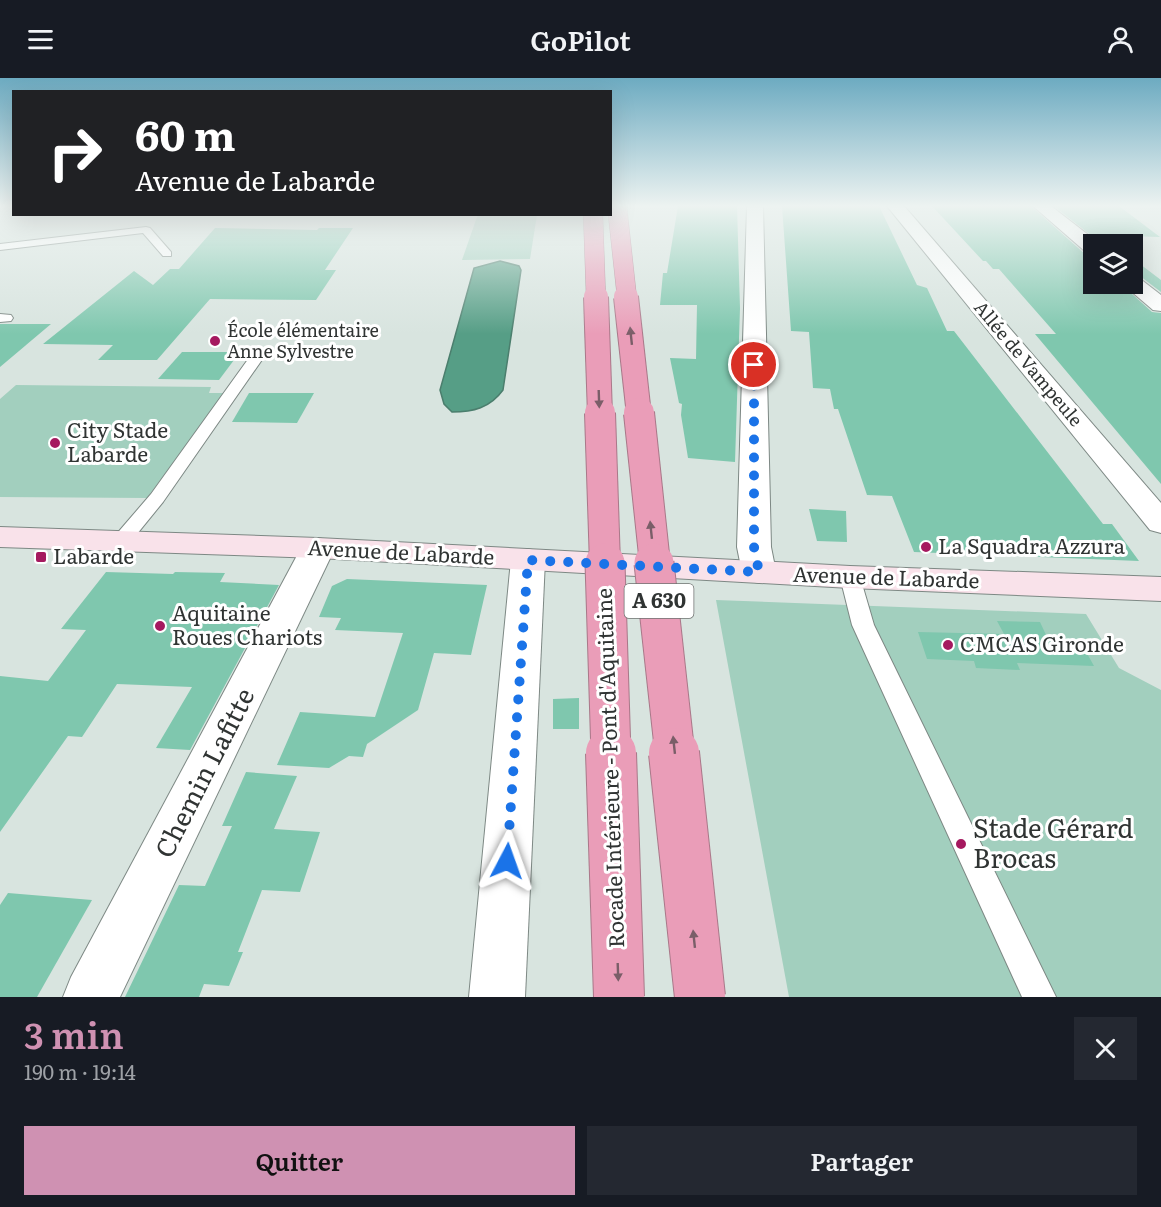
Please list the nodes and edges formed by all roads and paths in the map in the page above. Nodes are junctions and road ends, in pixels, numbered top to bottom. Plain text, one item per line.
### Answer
1 (163, 249) edge
2 (594, 249) edge
3 (622, 249) edge
4 (754, 249) edge
5 (931, 249) edge
6 (167, 254) dead end
7 (1143, 291) edge
8 (1161, 305) edge
9 (259, 354) dead end
10 (1161, 523) edge
11 (0, 537) edge
12 (121, 541) junction
13 (318, 548) junction
14 (528, 560) junction
15 (759, 572) junction
16 (850, 577) junction
17 (1161, 589) edge
18 (91, 997) edge
19 (497, 997) edge
20 (619, 997) edge
21 (700, 997) edge
22 (1039, 997) edge

1 - 6 lane
2 -> 20 highway, Rocade Intérieure - Pont d'Aquitaine / A 630, bridge
21 -> 3 highway, A 630, bridge
4 - 15 street
5 - 10 street, Allée de Vampeule
7 - 8 street
9 - 12 lane
11 - 12 main road, Avenue de Labarde
12 - 13 main road, Avenue de Labarde
13 - 14 main road, Avenue de Labarde
13 - 18 street, Chemin Lafitte
14 - 15 main road, Avenue de Labarde
14 - 19 street
15 - 16 main road, Avenue de Labarde
16 - 17 main road, Avenue de Labarde
16 - 22 lane

